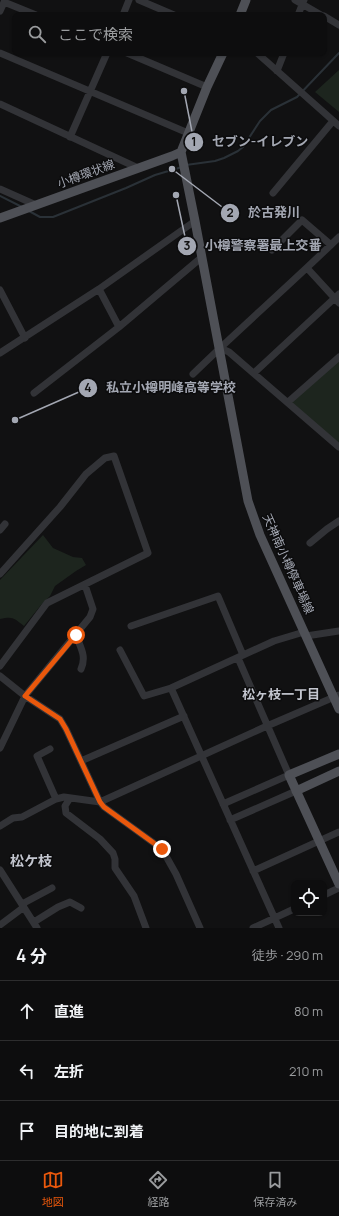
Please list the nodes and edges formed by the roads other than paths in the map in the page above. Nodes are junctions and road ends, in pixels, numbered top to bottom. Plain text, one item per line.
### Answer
1 (129, 0) edge
2 (139, 0) edge
3 (246, 0) edge
4 (295, 0) edge
5 (4, 1) edge
6 (303, 2) edge
7 (0, 12) edge
8 (29, 12) edge
9 (124, 12) edge
10 (167, 12) edge
11 (241, 12) edge
12 (299, 12) edge
13 (317, 12) edge
14 (327, 18) edge
15 (339, 25) edge
16 (0, 53) edge
17 (106, 56) edge
18 (134, 56) edge
19 (222, 56) edge
20 (260, 56) edge
21 (283, 56) edge
22 (277, 71) junction
23 (206, 87) junction
24 (90, 91) junction
25 (0, 104) edge
26 (336, 123) edge
27 (188, 133) junction
28 (70, 137) junction
29 (181, 156) junction
30 (138, 168) junction
31 (0, 189) edge
32 (273, 193) dead end
33 (33, 206) junction
34 (0, 218) edge
35 (195, 221) junction
36 (339, 237) edge
37 (331, 245) junction
38 (272, 250) dead end
39 (202, 257) junction
40 (307, 268) junction
41 (99, 289) junction
42 (0, 290) edge
43 (338, 298) edge
44 (120, 327) junction
45 (25, 338) junction
46 (220, 348) junction
47 (0, 352) edge
48 (339, 358) edge
49 (254, 373) junction
50 (193, 374) dead end
51 (34, 393) dead end
52 (288, 402) junction
53 (339, 447) edge
54 (339, 521) edge
55 (5, 524) dead end
56 (0, 530) edge
57 (310, 543) dead end
58 (0, 574) edge
59 (85, 584) junction
60 (132, 626) dead end
61 (339, 631) edge
62 (305, 634) junction
63 (76, 635) junction
64 (120, 650) dead end
65 (240, 657) junction
66 (0, 666) edge
67 (81, 669) dead end
68 (0, 676) edge
69 (171, 688) junction
70 (25, 696) junction
71 (336, 697) edge
72 (339, 709) edge
73 (184, 716) junction
74 (267, 726) junction
75 (0, 748) edge
76 (50, 750) dead end
77 (339, 754) edge
78 (201, 756) junction
79 (81, 761) junction
80 (339, 771) edge
81 (289, 775) junction
82 (296, 790) junction
83 (70, 798) junction
84 (56, 799) junction
85 (100, 802) junction
86 (223, 804) junction
87 (230, 820) junction
88 (0, 826) edge
89 (339, 832) edge
90 (320, 841) junction
91 (0, 870) edge
92 (253, 871) junction
93 (339, 884) edge
94 (52, 888) dead end
95 (339, 888) edge
96 (327, 894) edge
97 (23, 905) junction
98 (81, 908) dead end
99 (291, 910) edge
100 (274, 918) junction
101 (0, 925) edge
102 (35, 925) edge
103 (146, 928) edge
104 (200, 928) edge
105 (253, 928) edge
106 (279, 928) edge

1 - 9 street
2 - 10 street
3 - 11 main road
4 - 6 street
5 - 7 street
5 - 8 street
6 - 12 street
6 - 13 street
14 - 15 street
16 - 24 street
17 - 24 street
18 - 23 street
19 - 23 main road
20 - 22 street
21 - 22 street
22 - 26 street
23 - 27 main road
24 - 27 street
24 - 28 street
25 - 28 street
26 - 32 street
27 - 29 main road
28 - 30 street
29 - 30 main road, 小樽環状線
29 - 35 main road, 天神南小樽停車場線
30 - 33 main road, 小樽環状線
31 - 33 street
33 - 34 main road, 小樽環状線
35 - 39 main road, 天神南小樽停車場線
35 - 41 street
36 - 37 street
37 - 38 street
37 - 40 street
39 - 44 street
39 - 46 main road, 天神南小樽停車場線
40 - 43 street
40 - 46 street
41 - 44 street
41 - 45 street
42 - 45 street
43 - 49 street
44 - 51 street
45 - 47 street
46 - 49 street
46 - 50 street
46 - 62 main road, 天神南小樽停車場線
48 - 52 street
49 - 52 street
52 - 53 street
54 - 57 street
55 - 56 street
58 - 59 street
59 - 63 street
59 - 66 street
60 - 65 street
61 - 62 street
62 - 65 street
62 - 71 main road, 天神南小樽停車場線
63 - 67 street
63 - 70 street
64 - 69 street
65 - 69 street
65 - 74 street
68 - 70 street
69 - 73 street
70 - 75 street
70 - 79 street
71 - 72 main road, 天神南小樽停車場線
71 - 74 street
73 - 78 street
73 - 79 street
74 - 78 street
74 - 81 street
76 - 84 street
77 - 81 main road
78 - 85 street
78 - 86 street
79 - 85 street
80 - 82 main road
81 - 82 main road
81 - 86 street
82 - 87 street
82 - 90 main road
83 - 84 street
83 - 85 street
83 - 103 street
84 - 88 street
85 - 104 street
86 - 87 street
87 - 92 street
89 - 90 street
90 - 92 street
90 - 93 main road
91 - 97 street
92 - 100 street
94 - 97 street
95 - 96 street
97 - 101 street
97 - 102 street
98 - 102 street
99 - 100 street
100 - 105 street
100 - 106 street

